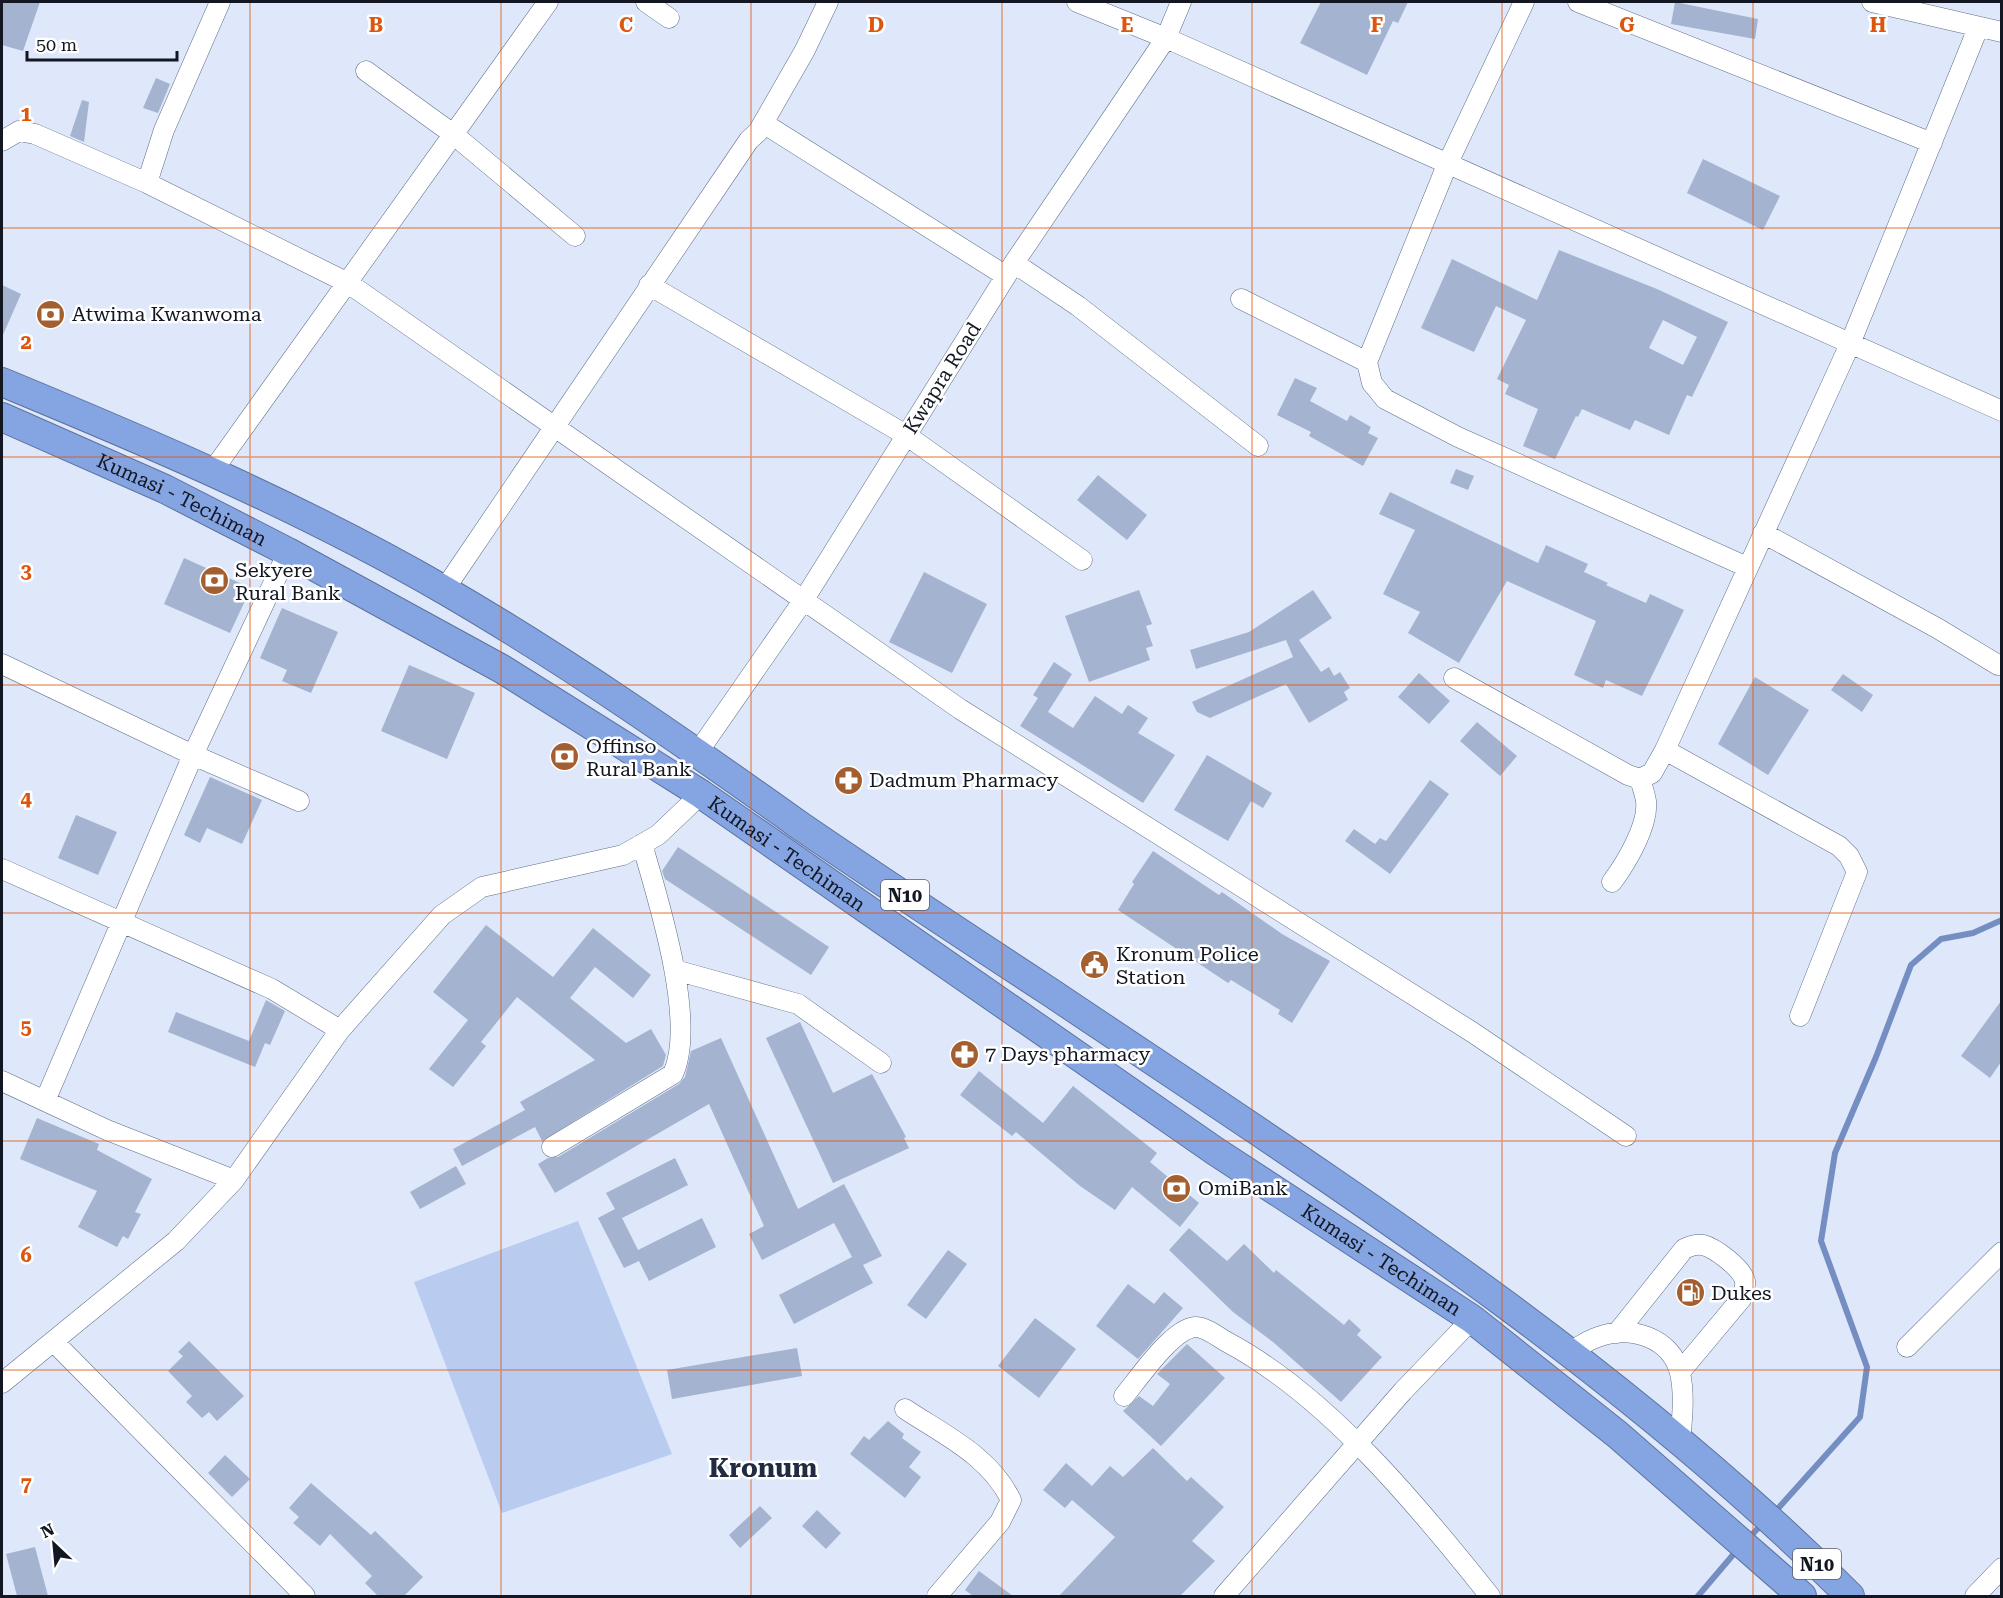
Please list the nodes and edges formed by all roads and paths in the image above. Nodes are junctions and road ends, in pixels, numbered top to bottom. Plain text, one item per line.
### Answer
1 (220, 2) edge
2 (548, 2) edge
3 (646, 2) edge
4 (828, 2) edge
5 (1077, 2) edge
6 (1181, 2) edge
7 (1524, 2) edge
8 (1578, 2) edge
9 (1872, 2) edge
10 (669, 18) dead end
11 (1978, 28) junction
12 (2001, 32) edge
13 (1166, 38) junction
14 (366, 71) dead end
15 (763, 123) junction
16 (453, 134) junction
17 (2, 141) edge
18 (1932, 143) junction
19 (1447, 165) junction
20 (147, 183) junction
21 (575, 236) dead end
22 (1010, 270) junction
23 (348, 283) junction
24 (649, 285) junction
25 (1241, 299) dead end
26 (1850, 344) junction
27 (1367, 362) junction
28 (10, 386) edge
29 (2001, 411) edge
30 (2, 415) edge
31 (553, 426) junction
32 (906, 435) junction
33 (1258, 446) dead end
34 (211, 473) junction
35 (1763, 533) junction
36 (288, 552) junction
37 (1082, 560) dead end
38 (1747, 567) junction
39 (444, 590) junction
40 (803, 601) junction
41 (2, 664) edge
42 (1998, 665) dead end
43 (1454, 678) dead end
44 (1665, 750) junction
45 (698, 752) junction
46 (193, 754) junction
47 (1640, 778) junction
48 (701, 794) junction
49 (299, 801) dead end
50 (642, 844) junction
51 (2, 869) edge
52 (1611, 882) dead end
53 (122, 922) junction
54 (675, 970) junction
55 (1800, 1016) dead end
56 (340, 1030) junction
57 (881, 1063) dead end
58 (2, 1081) edge
59 (45, 1101) junction
60 (1626, 1136) dead end
61 (552, 1147) dead end
62 (234, 1180) junction
63 (2001, 1252) edge
64 (1472, 1319) junction
65 (1617, 1333) junction
66 (53, 1341) junction
67 (1907, 1347) dead end
68 (1570, 1352) junction
69 (1680, 1372) junction
70 (2, 1383) edge
71 (1124, 1396) dead end
72 (904, 1408) dead end
73 (1680, 1442) junction
74 (1358, 1444) junction
75 (2001, 1568) edge
76 (305, 1596) edge
77 (937, 1596) edge
78 (1224, 1596) edge
79 (1490, 1596) edge
80 (1802, 1596) edge
81 (1850, 1596) edge
82 (1975, 1596) edge

1 - 20 street
2 - 16 street
3 - 10 street
4 - 15 street
5 - 13 street
6 - 13 street, Kwapra Road
7 - 19 street
8 - 18 street
9 - 11 street
11 - 12 street
11 - 18 street
13 - 19 street
13 - 22 street, Kwapra Road
14 - 16 street
15 - 22 street
15 - 24 street
16 - 21 street
16 - 23 street
17 - 20 street
18 - 26 street
19 - 26 street
19 - 27 street
20 - 23 street
22 - 32 street, Kwapra Road
22 - 33 street
23 - 31 street
23 - 34 street
24 - 31 street
24 - 32 street
25 - 27 street
26 - 29 street
26 - 35 street
27 - 38 street
28 - 30 street
28 - 34 highway, N10
30 - 36 highway, Kumasi - Techiman / N10
31 - 39 street
31 - 40 street
32 - 37 street
32 - 40 street, Kwapra Road
34 - 39 highway, N10
35 - 38 street
35 - 42 street
36 - 46 street
36 - 48 highway, Kumasi - Techiman / N10
38 - 44 street
39 - 45 highway, N10
40 - 45 street, Kwapra Road
40 - 60 street
41 - 46 street
43 - 47 street
44 - 47 street
44 - 55 street
45 - 68 highway, N10
46 - 49 street
46 - 53 street
47 - 52 street
48 - 50 street
48 - 64 highway, Kumasi - Techiman / N10
50 - 54 street
50 - 56 street
51 - 53 street
53 - 56 street
53 - 59 street
54 - 57 street
54 - 61 street
56 - 62 street
58 - 59 street
59 - 62 street
62 - 66 street
63 - 67 street
64 - 74 street
64 - 80 highway, Kumasi - Techiman / N10
65 - 68 street
65 - 69 street
65 - 69 street
66 - 70 street
66 - 76 street
68 - 73 highway, N10
69 - 73 street
71 - 74 street
72 - 77 street
73 - 81 highway, N10
74 - 78 street
74 - 79 street
75 - 82 street

